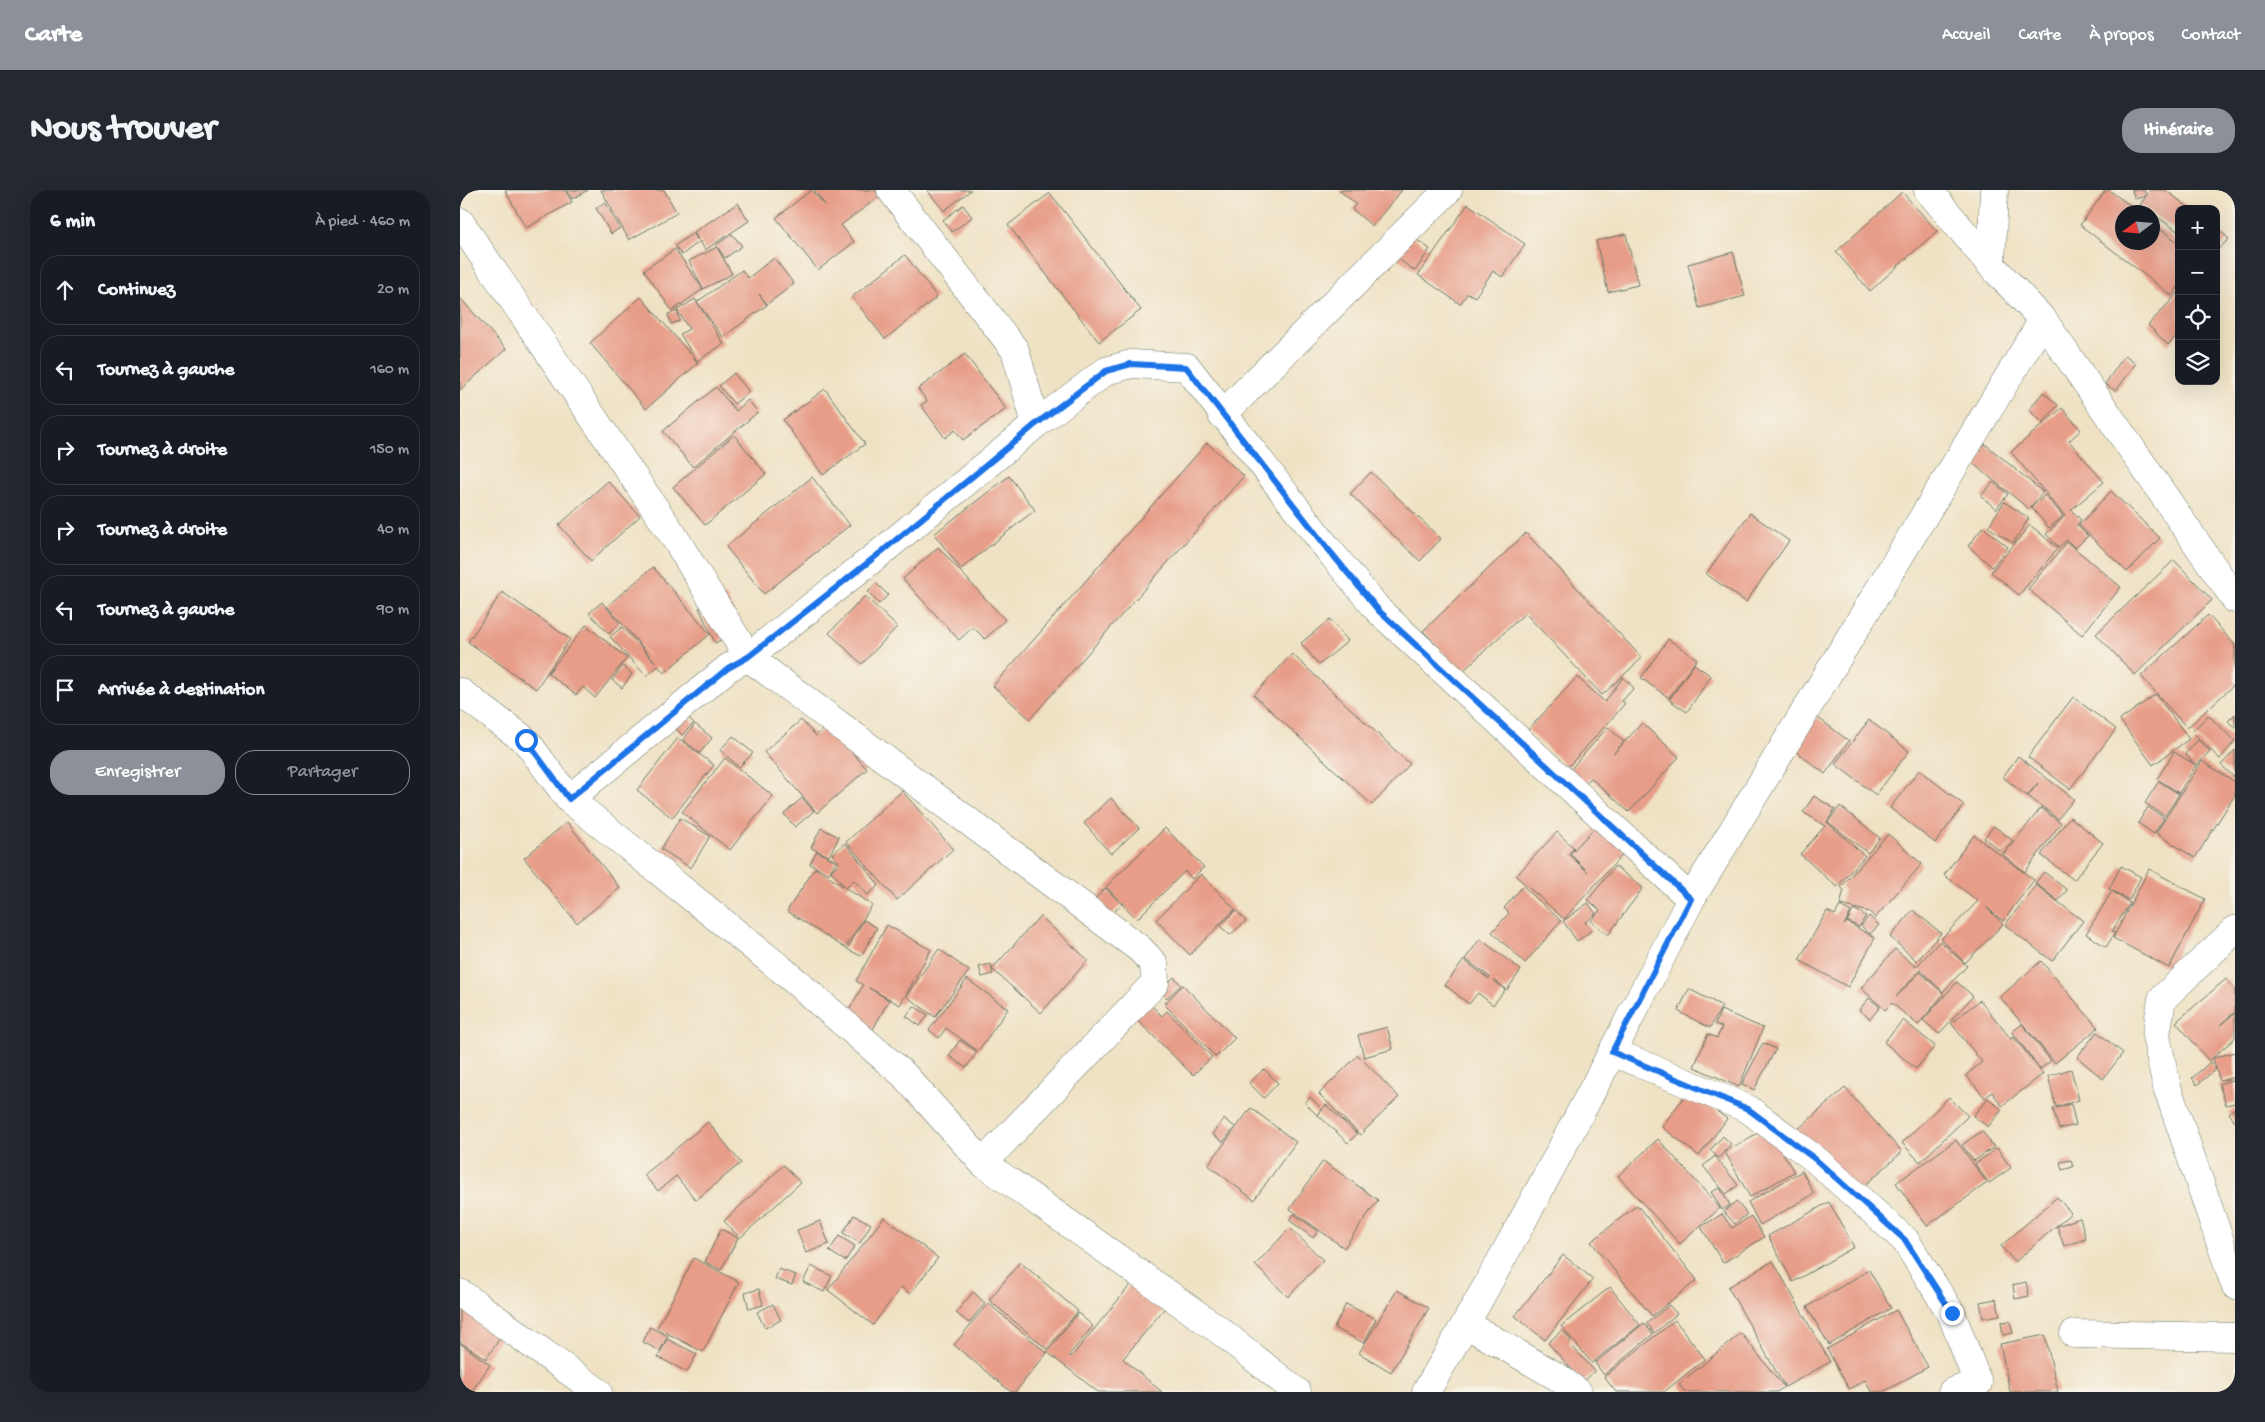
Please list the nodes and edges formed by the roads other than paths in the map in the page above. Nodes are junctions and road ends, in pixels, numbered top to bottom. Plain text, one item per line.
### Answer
1 (891, 190) edge
2 (1448, 190) edge
3 (1928, 190) edge
4 (1994, 190) edge
5 (460, 222) edge
6 (1991, 265) junction
7 (2043, 320) junction
8 (1222, 415) junction
9 (1036, 424) junction
10 (2235, 599) edge
11 (748, 657) junction
12 (460, 692) edge
13 (569, 799) junction
14 (1691, 899) junction
15 (2235, 930) edge
16 (1612, 1052) junction
17 (983, 1164) junction
18 (2235, 1285) edge
19 (460, 1293) edge
20 (1466, 1324) junction
21 (2074, 1334) dead end
22 (2235, 1337) edge
23 (1979, 1388) edge
24 (598, 1392) edge
25 (1297, 1392) edge
26 (1426, 1392) edge
27 (1578, 1392) edge
28 (1952, 1392) edge

1 - 9 street
2 - 8 street
3 - 6 street
4 - 6 street
5 - 11 street
6 - 7 street
7 - 10 street
7 - 14 street
8 - 9 street
8 - 14 street
9 - 11 street
11 - 13 street
11 - 17 street
12 - 13 street
13 - 17 street
14 - 16 street
15 - 18 street
16 - 20 street
16 - 23 street
17 - 25 street
19 - 24 street
20 - 26 street
20 - 27 street
21 - 22 street
23 - 28 street

